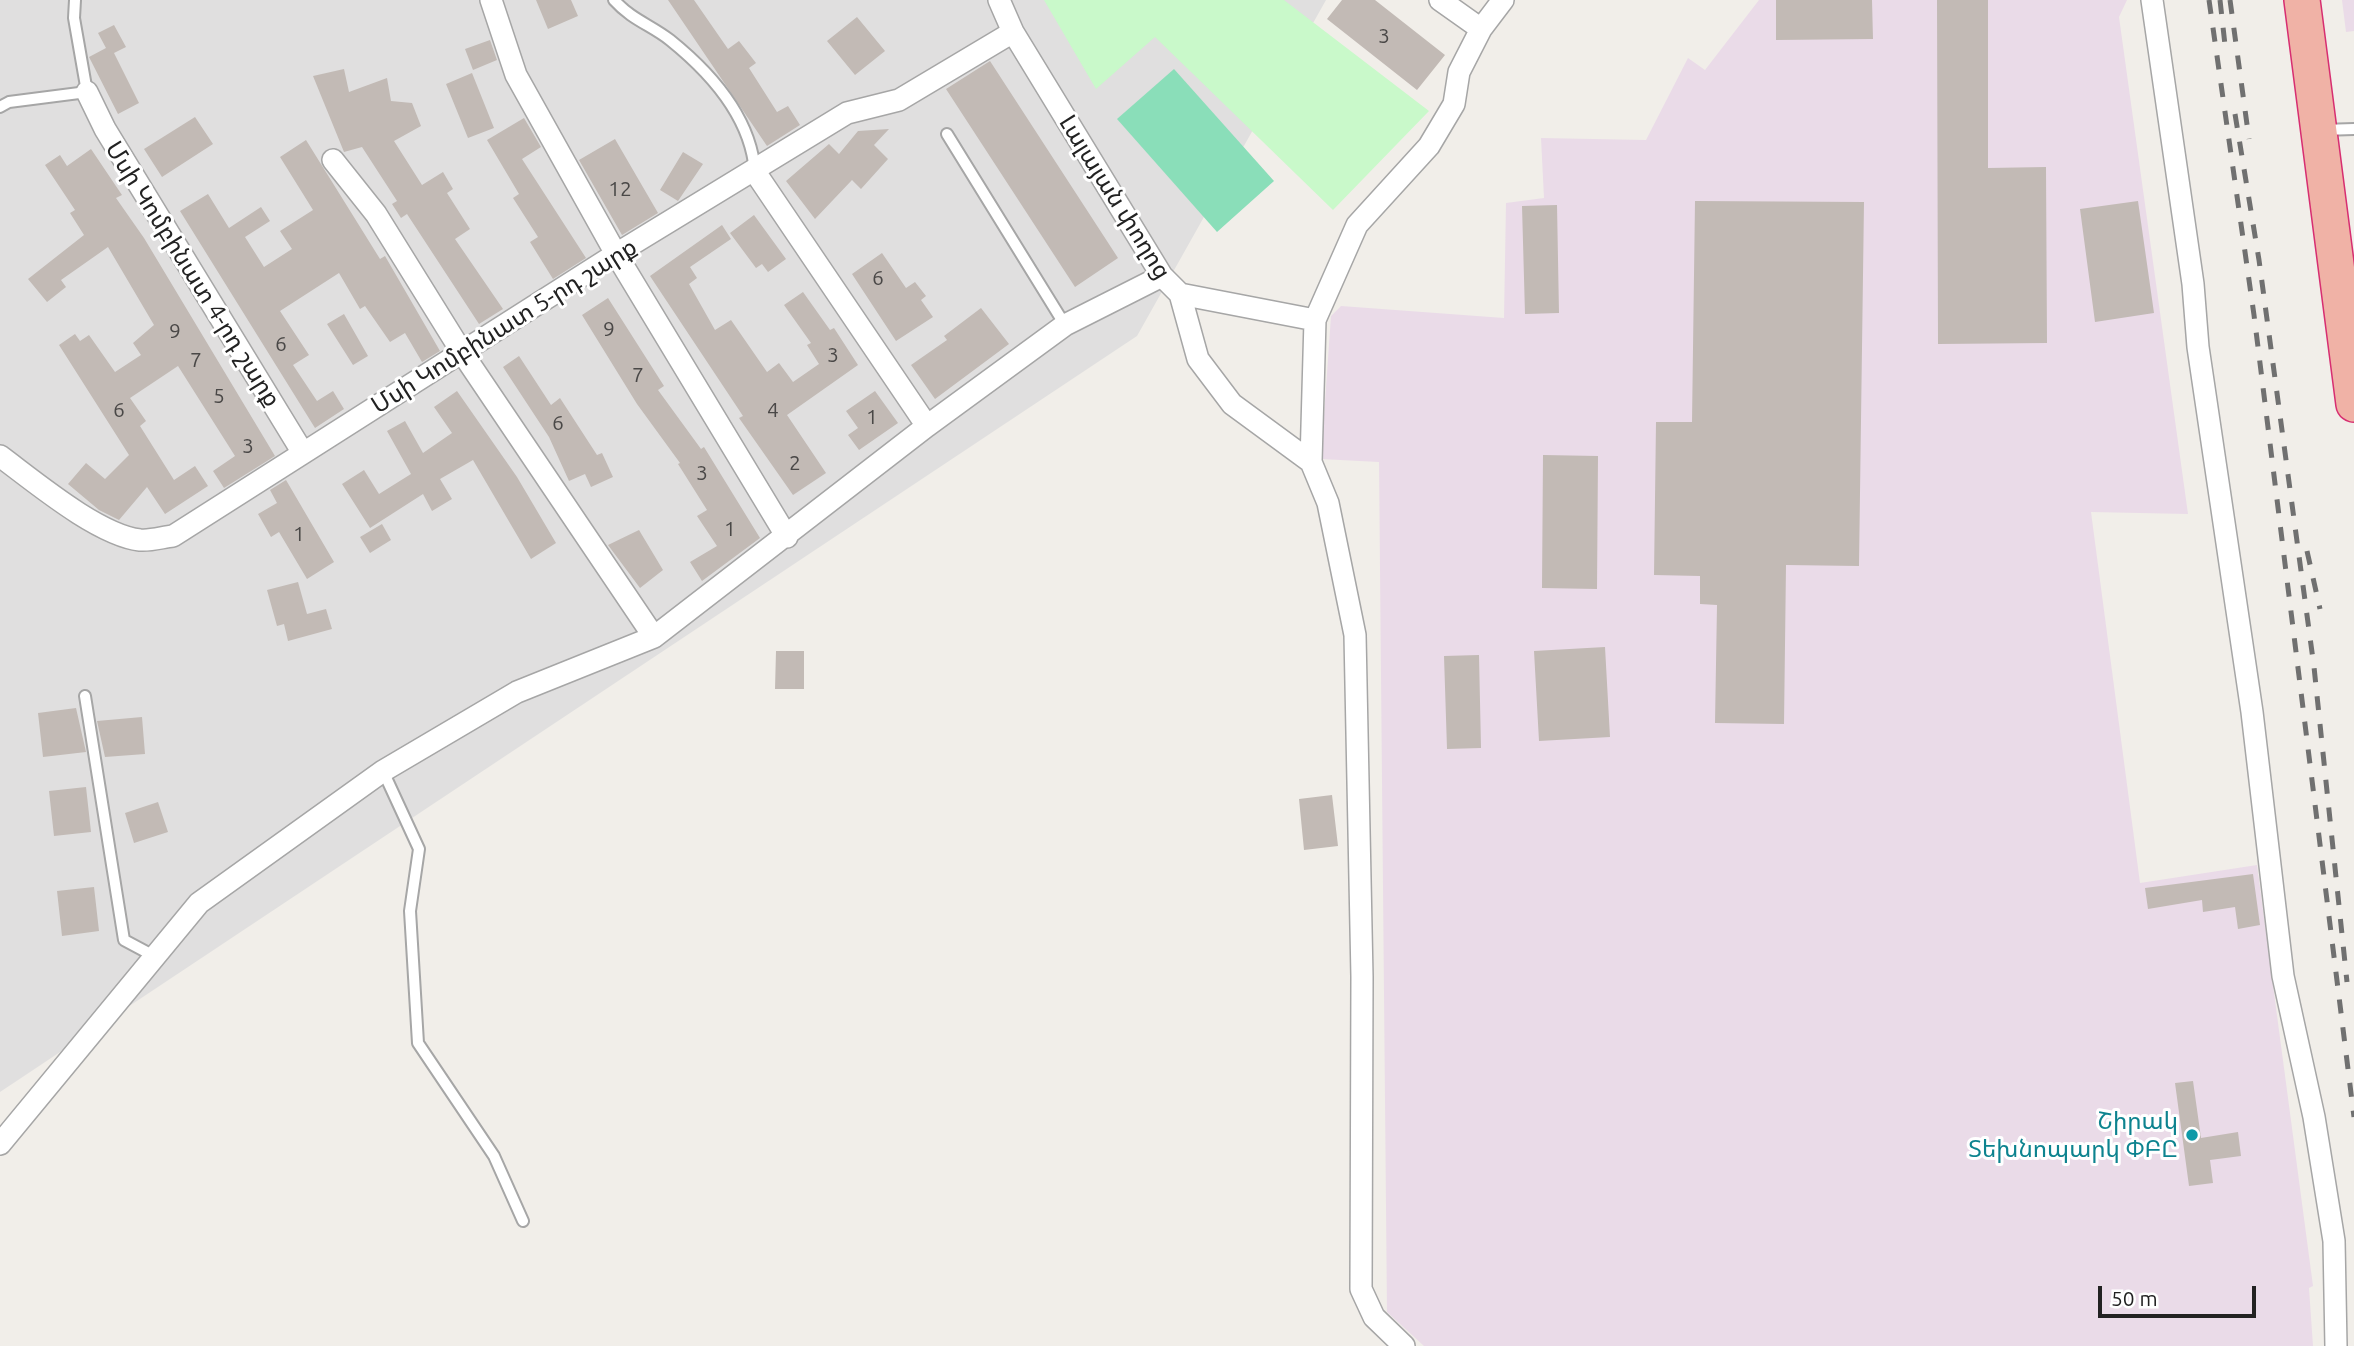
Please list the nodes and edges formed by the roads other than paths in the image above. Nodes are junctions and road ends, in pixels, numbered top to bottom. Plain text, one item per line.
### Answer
1 (75, 0) edge
2 (491, 0) edge
3 (614, 0) edge
4 (999, 0) edge
5 (1440, 0) edge
6 (1503, 0) edge
7 (2152, 0) edge
8 (2302, 0) edge
9 (1481, 29) junction
10 (1013, 32) junction
11 (87, 92) junction
12 (0, 107) edge
13 (2354, 129) edge
14 (2319, 130) junction
15 (947, 134) dead end
16 (333, 160) dead end
17 (755, 172) junction
18 (615, 254) junction
19 (1162, 276) junction
20 (1180, 294) junction
21 (1323, 318) junction
22 (1065, 325) junction
23 (463, 354) junction
24 (2354, 404) edge
25 (927, 426) junction
26 (303, 453) junction
27 (0, 456) edge
28 (1311, 462) junction
29 (787, 537) junction
30 (654, 637) junction
31 (85, 696) dead end
32 (383, 771) junction
33 (153, 956) junction
34 (0, 1144) edge
35 (523, 1221) dead end
36 (1404, 1346) edge
37 (2336, 1346) edge

1 - 11 lane
2 - 18 street
3 - 17 lane
4 - 10 street, Լալայան փողոց
5 - 9 street
6 - 9 street
7 - 37 street
8 - 14 highway
9 - 21 street
10 - 17 street, Մսի Կոմբինատ 5-րդ շարք
10 - 19 street, Լալայան փողոց
11 - 12 lane
11 - 26 street, Մսի Կոմբինատ 4-րդ շարք
13 - 14 lane
14 - 24 highway
15 - 22 lane
16 - 23 street
17 - 18 street, Մսի Կոմբինատ 5-րդ շարք
17 - 25 street
18 - 23 street, Մսի Կոմբինատ 5-րդ շարք
18 - 29 street
19 - 20 street, Լալայան փողոց
19 - 22 street
20 - 21 street, Լալայան փողոց
20 - 28 street
21 - 28 street
22 - 25 street
23 - 26 street, Մսի Կոմբինատ 5-րդ շարք
23 - 30 street
25 - 29 street
26 - 27 street, Մսի Կոմբինատ 5-րդ շարք
28 - 36 street
29 - 30 street
30 - 32 street
31 - 33 lane
32 - 33 street
32 - 35 lane
33 - 34 street

